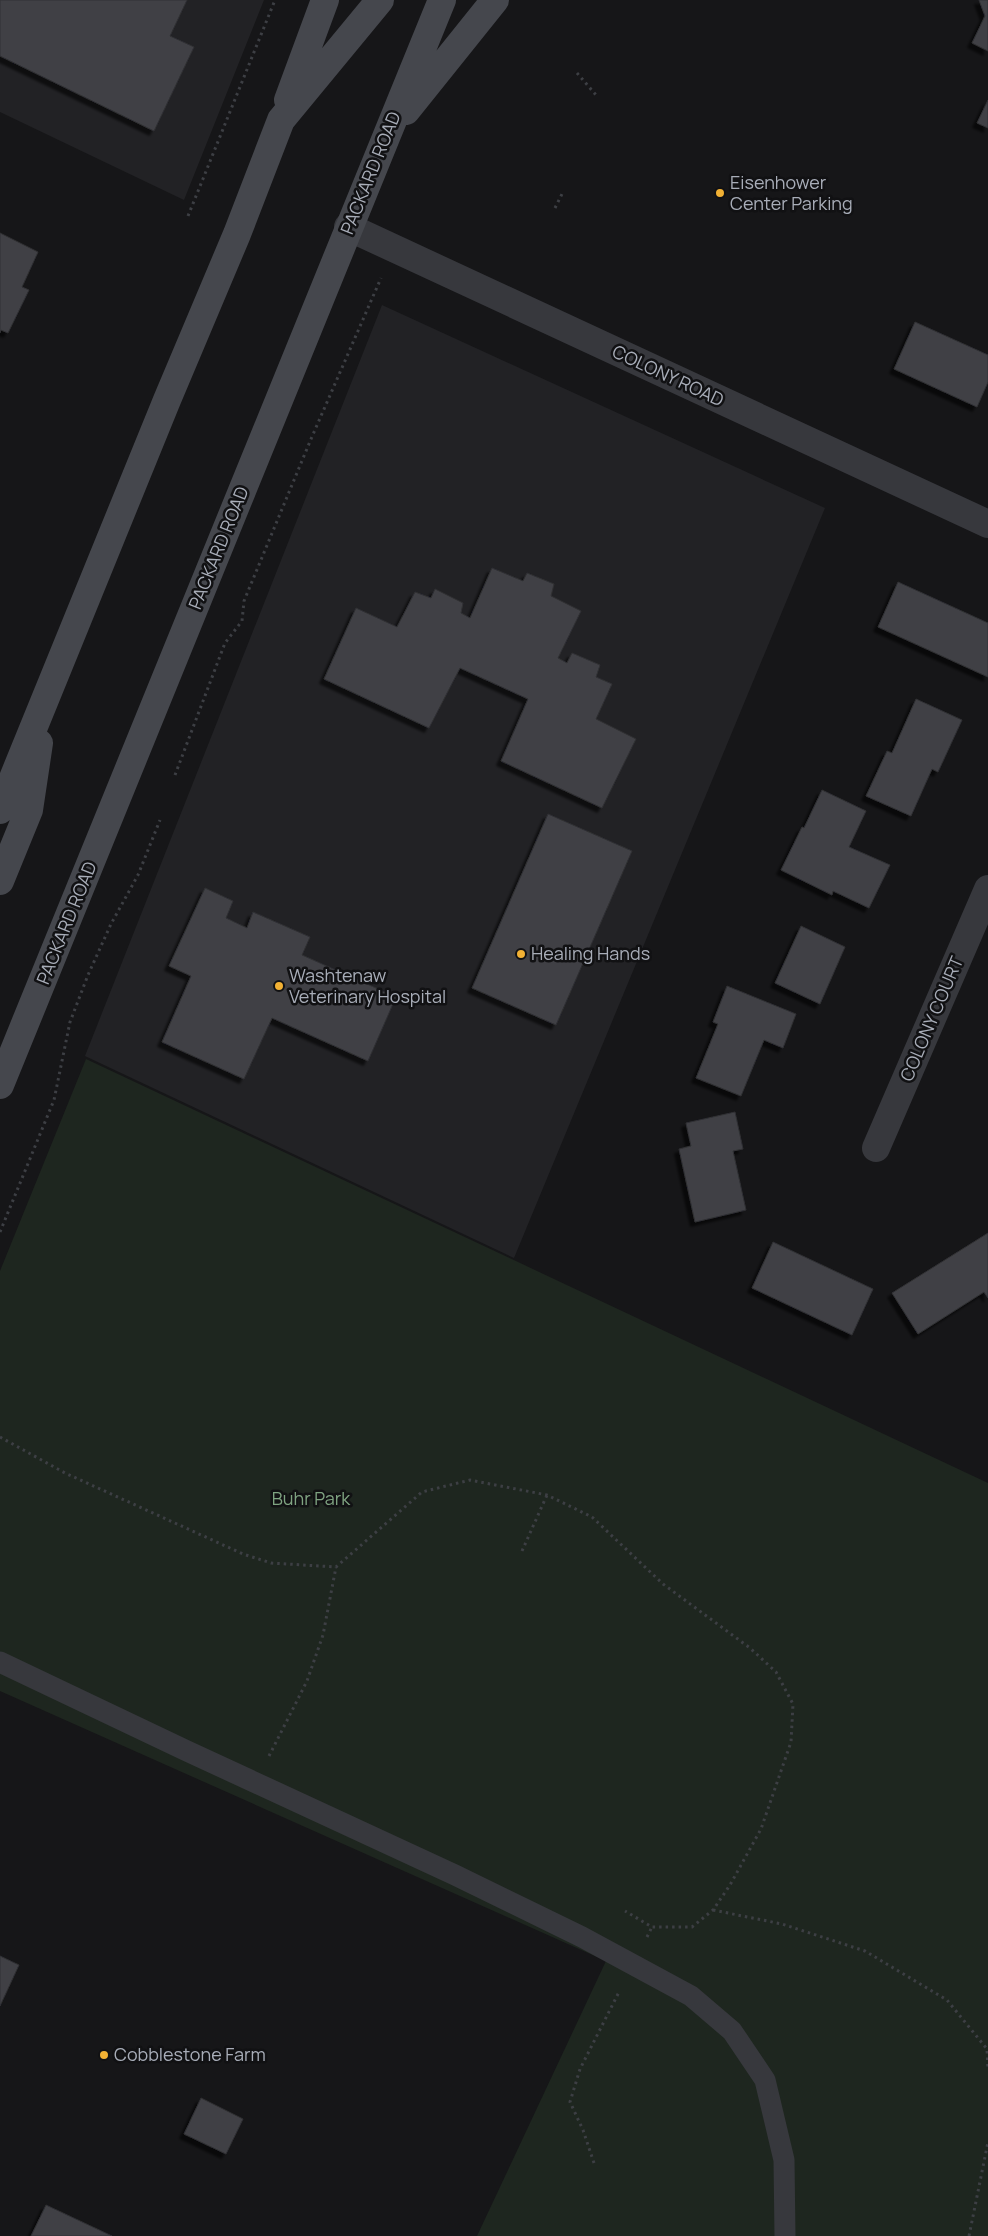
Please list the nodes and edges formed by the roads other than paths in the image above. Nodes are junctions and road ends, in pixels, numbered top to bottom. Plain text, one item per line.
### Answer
1 (325, 0) edge
2 (380, 0) edge
3 (494, 0) edge
4 (440, 5) edge
5 (281, 120) junction
6 (387, 136) junction
7 (348, 227) junction
8 (988, 524) edge
9 (46, 699) junction
10 (0, 810) edge
11 (0, 881) edge
12 (988, 889) edge
13 (7, 1053) edge
14 (0, 1085) edge
15 (876, 1148) dead end
16 (0, 1662) edge
17 (785, 2236) edge

1 - 5 main road
2 - 5 main road
3 - 6 main road
4 - 6 main road, PACKARD ROAD
5 - 9 main road
6 - 7 main road, PACKARD ROAD
7 - 8 street, COLONY ROAD
7 - 13 main road, PACKARD ROAD
9 - 10 main road
9 - 11 main road
12 - 15 street, COLONY COURT
13 - 14 main road, PACKARD ROAD
16 - 17 lane

